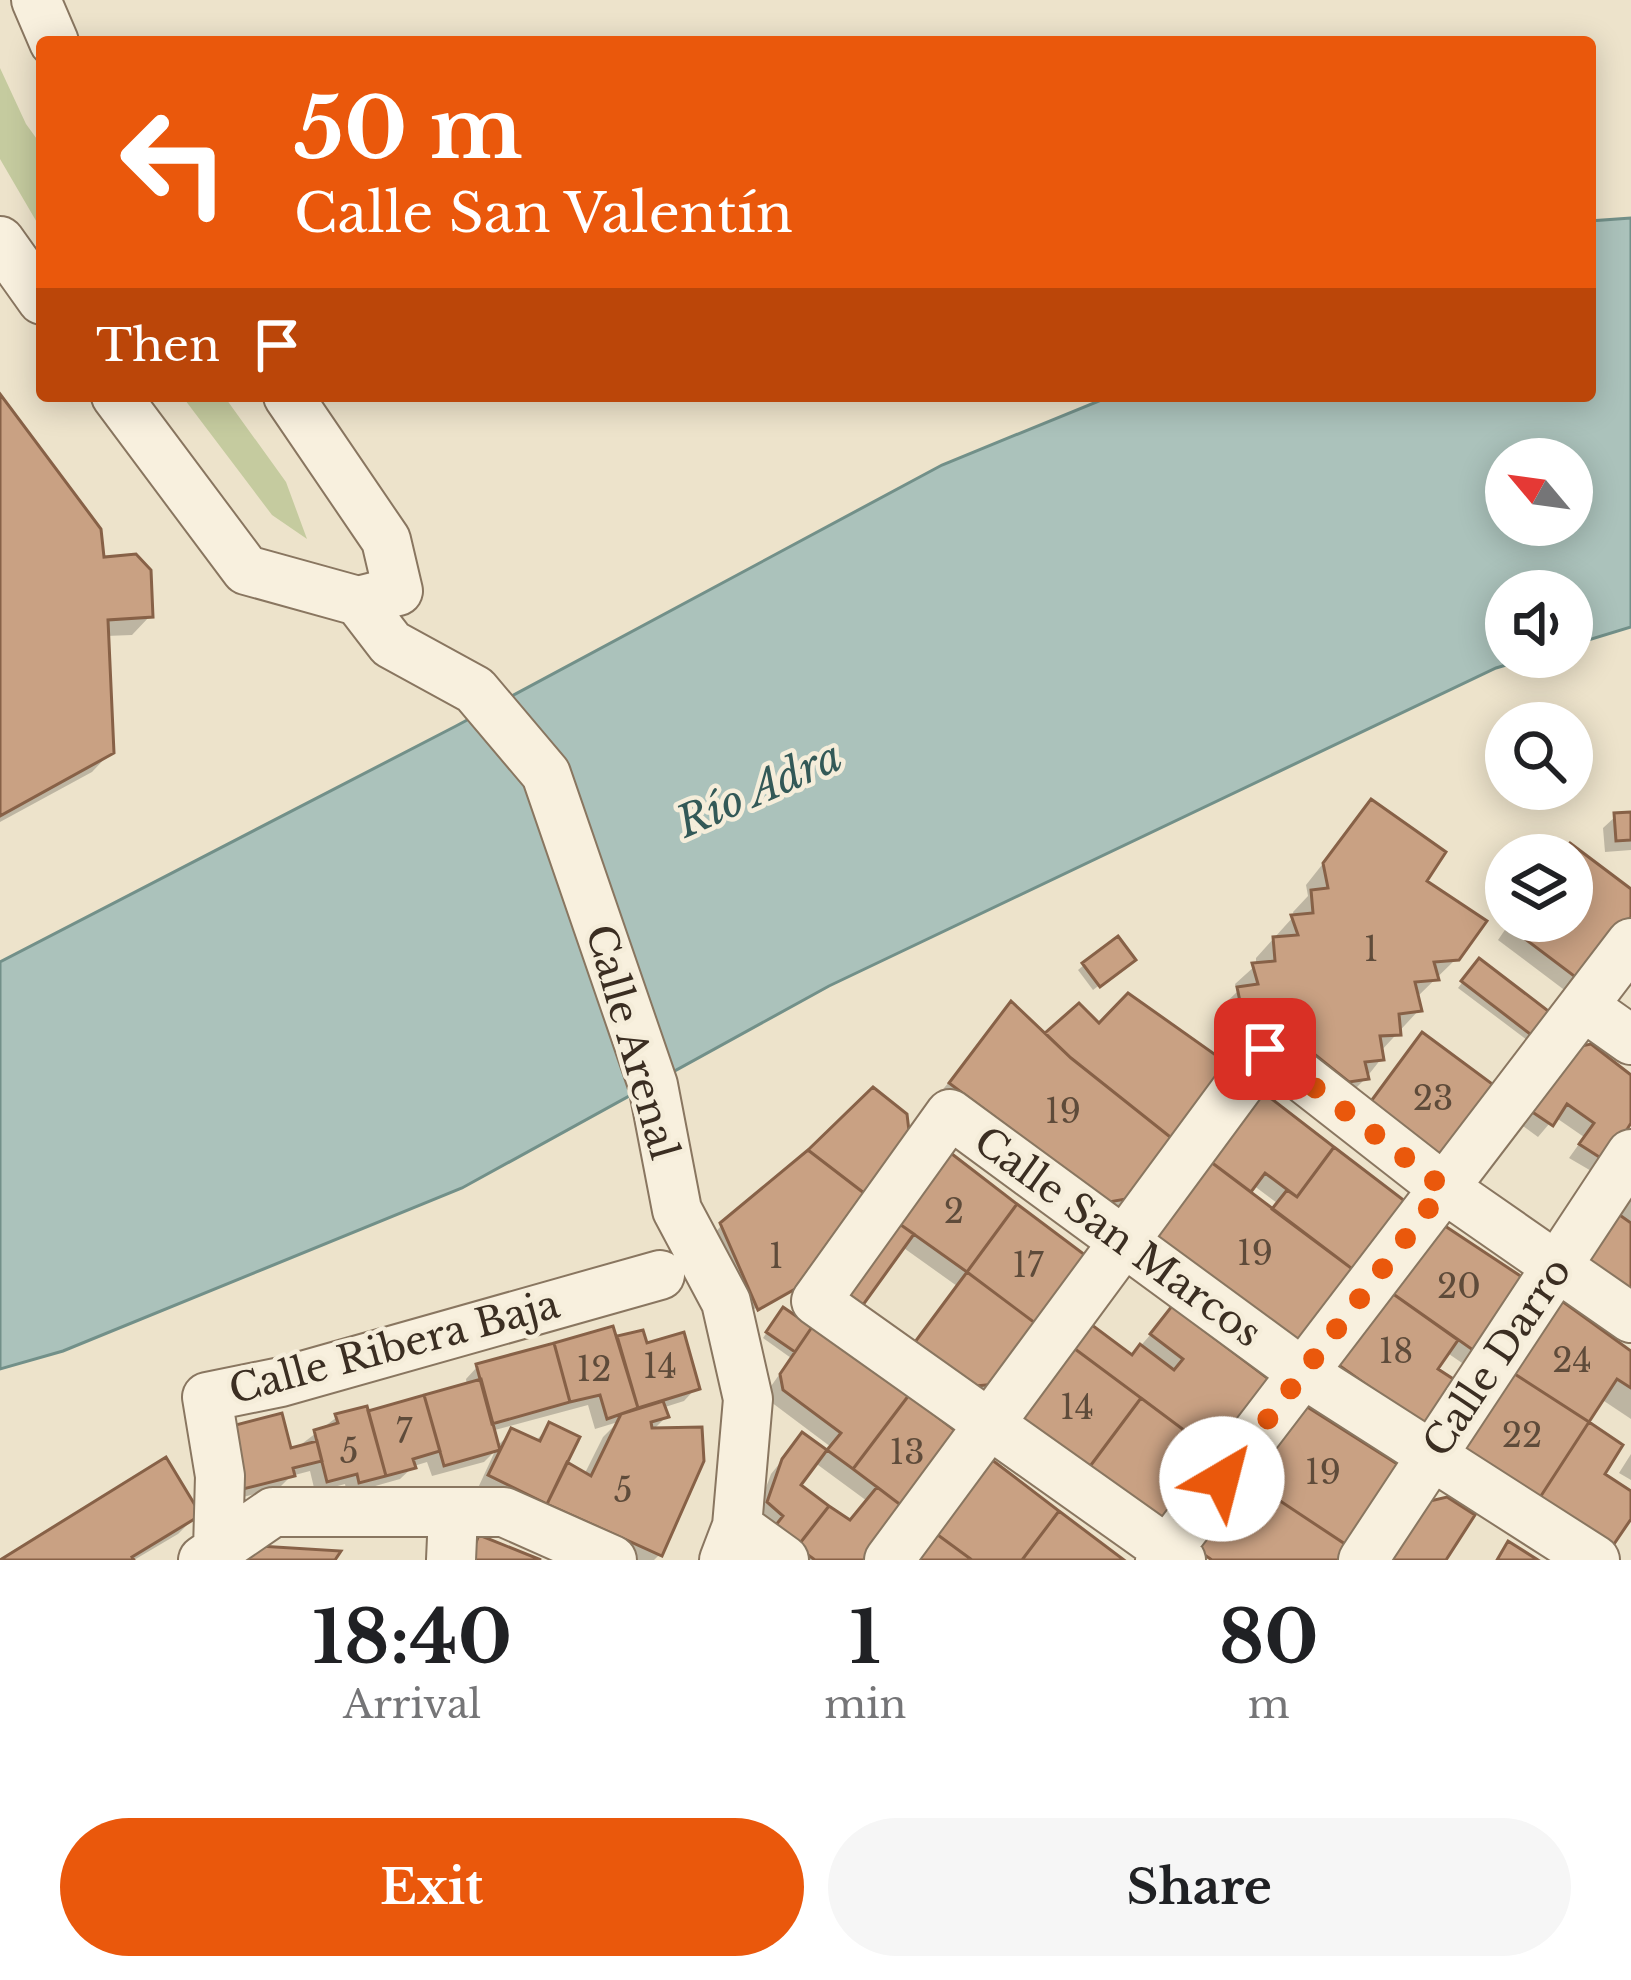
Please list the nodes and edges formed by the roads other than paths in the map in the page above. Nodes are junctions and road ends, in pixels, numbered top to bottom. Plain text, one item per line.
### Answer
1 (36, 0) edge
2 (51, 36) edge
3 (0, 241) edge
4 (36, 292) edge
5 (120, 402) edge
6 (292, 402) edge
7 (358, 602) junction
8 (1631, 944) edge
9 (1583, 1006) junction
10 (1631, 1040) edge
11 (1631, 1154) edge
12 (1444, 1188) junction
13 (1123, 1238) junction
14 (1558, 1266) junction
15 (661, 1275) dead end
16 (1631, 1318) edge
17 (1303, 1373) junction
18 (987, 1423) junction
19 (1430, 1457) junction
20 (452, 1538) edge
21 (730, 1543) edge
22 (1631, 1547) edge
23 (211, 1555) edge
24 (1170, 1557) edge
25 (612, 1560) edge
26 (784, 1560) edge
27 (889, 1560) edge
28 (1364, 1560) edge
29 (1594, 1560) edge
30 (1622, 1560) edge

1 - 2 street
3 - 4 street
5 - 7 street
6 - 7 street
7 - 21 street, Calle Arenal
8 - 9 street
9 - 10 street
9 - 12 street
11 - 14 street, Calle Darro
12 - 13 street
12 - 14 street
12 - 17 street
13 - 17 street, Calle San Marcos
13 - 18 street
13 - 18 street, Calle San Marcos
14 - 16 street
14 - 19 street, Calle Darro
15 - 23 street, Calle Ribera Baja
17 - 19 street, Calle San Marcos
17 - 24 street
18 - 24 street
18 - 27 street
19 - 28 street, Calle Darro
19 - 29 street, Calle San Marcos
20 - 23 street
20 - 25 street
21 - 26 street
22 - 30 street

